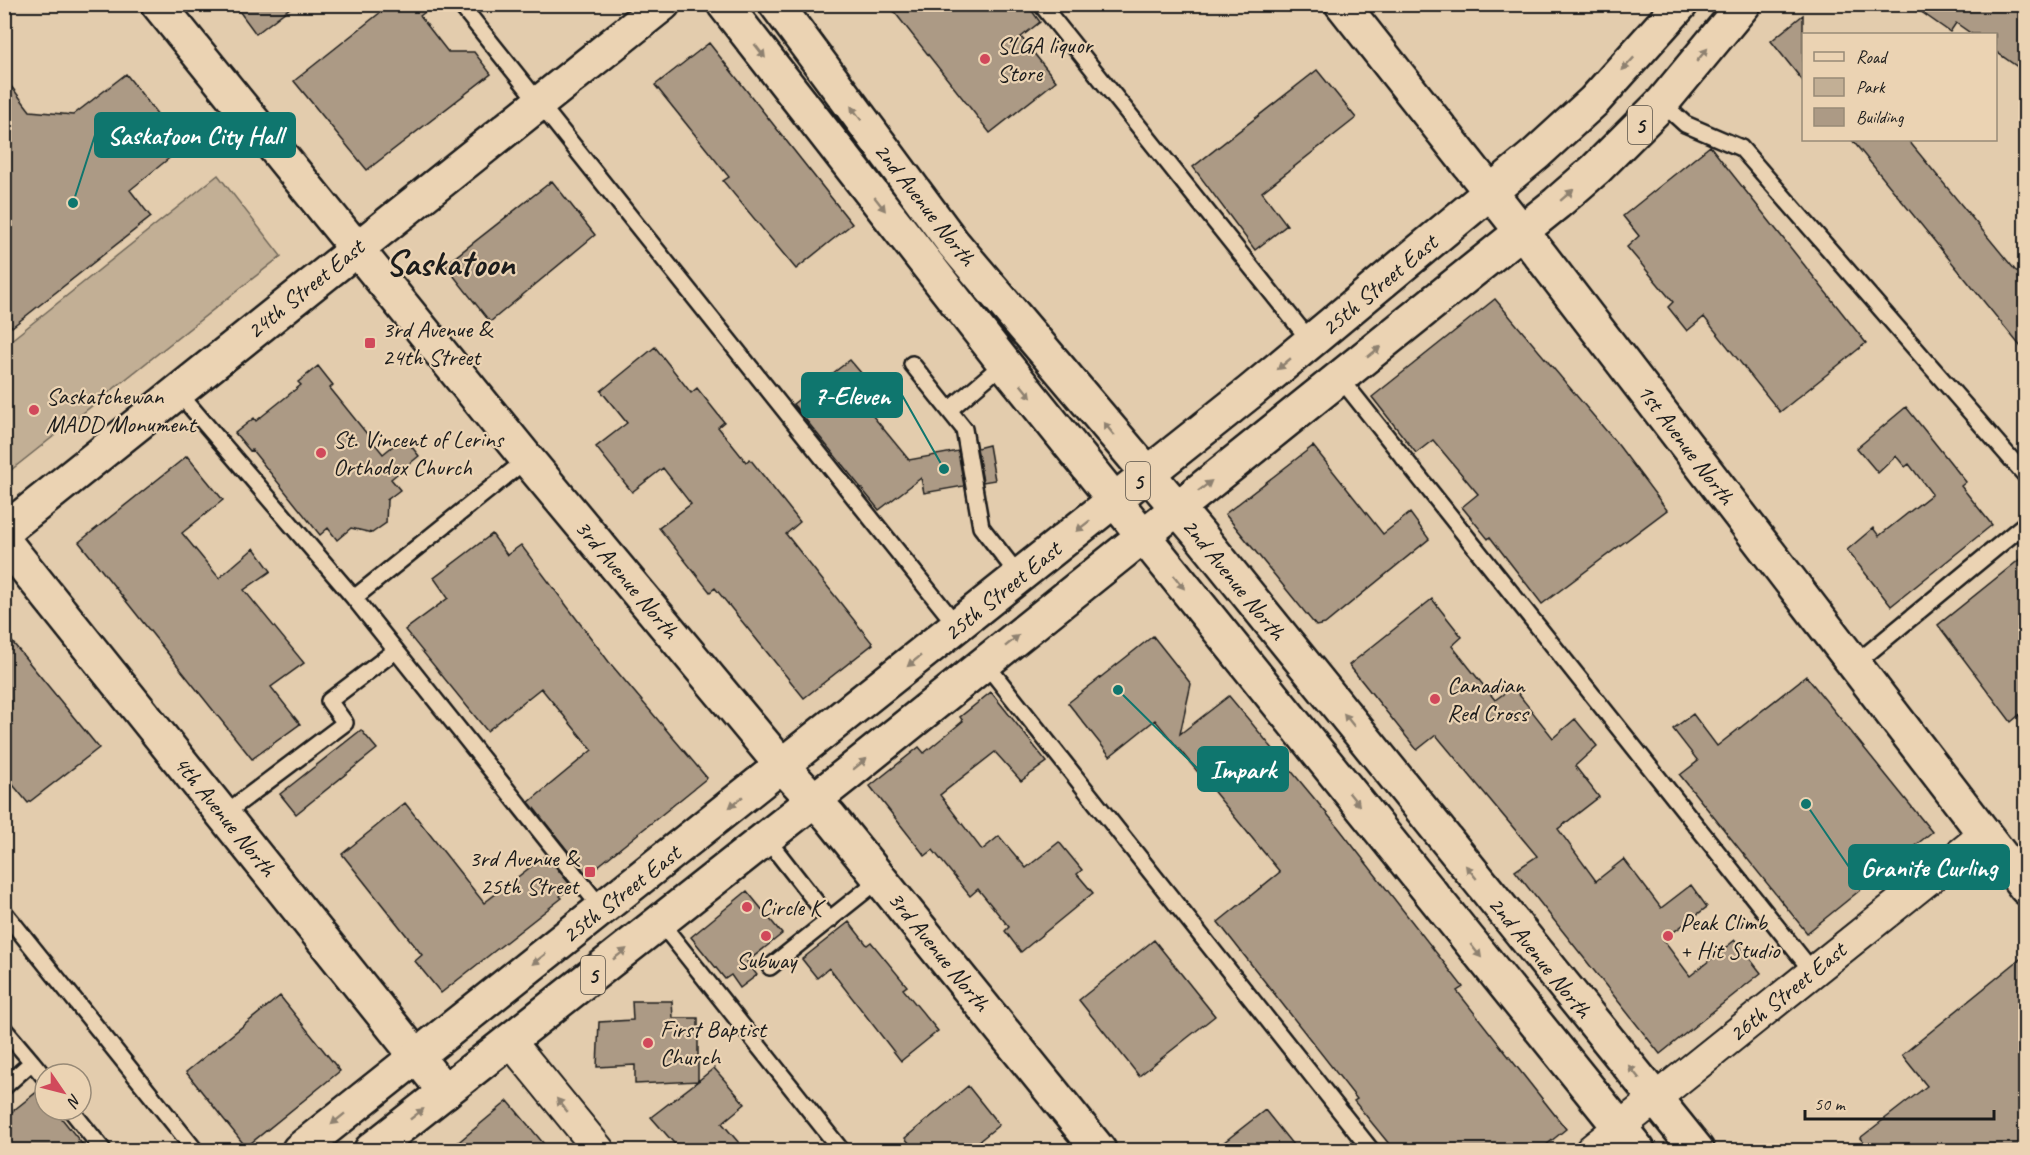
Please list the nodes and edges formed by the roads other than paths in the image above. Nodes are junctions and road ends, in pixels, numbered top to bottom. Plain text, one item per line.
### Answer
1 (158, 4) edge
2 (460, 4) edge
3 (663, 4) edge
4 (724, 4) edge
5 (776, 4) edge
6 (1041, 4) edge
7 (1342, 4) edge
8 (1681, 4) edge
9 (1744, 4) edge
10 (540, 102) junction
11 (1662, 104) junction
12 (1491, 192) junction
13 (1522, 232) junction
14 (355, 248) junction
15 (1311, 342) junction
16 (1004, 363) junction
17 (912, 364) dead end
18 (1341, 379) junction
19 (177, 391) junction
20 (949, 410) junction
21 (527, 459) junction
22 (1146, 474) junction
23 (2025, 476) edge
24 (1115, 501) junction
25 (1177, 508) junction
26 (2025, 523) edge
27 (4, 531) edge
28 (1143, 536) junction
29 (4, 541) edge
30 (1020, 577) junction
31 (354, 598) junction
32 (957, 627) junction
33 (395, 651) junction
34 (985, 663) junction
35 (1855, 664) junction
36 (783, 767) junction
37 (814, 800) junction
38 (223, 815) junction
39 (1985, 834) junction
40 (766, 838) junction
41 (880, 879) junction
42 (2025, 888) edge
43 (602, 909) junction
44 (4, 912) edge
45 (830, 920) junction
46 (660, 922) junction
47 (770, 967) dead end
48 (1812, 971) junction
49 (4, 1029) edge
50 (510, 1041) junction
51 (416, 1056) junction
52 (32, 1062) joint
53 (4, 1087) edge
54 (445, 1092) junction
55 (1654, 1098) junction
56 (81, 1122) edge
57 (1629, 1139) edge
58 (103, 1150) edge
59 (195, 1150) edge
60 (298, 1150) edge
61 (371, 1150) edge
62 (599, 1150) edge
63 (841, 1150) edge
64 (1099, 1150) edge
65 (1371, 1150) edge
66 (1591, 1150) edge
67 (1697, 1150) edge

1 - 14 main road, 3rd Avenue North
2 - 10 lane
3 - 10 main road, 24th Street East
4 -> 16 main road, 2nd Avenue North
22 -> 5 main road, 2nd Avenue North
6 - 15 lane
7 - 12 main road, 1st Avenue North
8 -> 12 main road, 25th Street East / 5
11 -> 9 main road, 25th Street East / 5
10 - 14 main road, 24th Street East
10 - 32 lane
13 -> 11 main road, 25th Street East / 5
11 - 23 lane
12 - 13 main road, 1st Avenue North
12 - 15 main road, 25th Street East / 5
18 -> 13 main road, 25th Street East / 5
13 - 35 main road, 1st Avenue North
14 - 19 main road, 24th Street East
14 - 21 main road, 3rd Avenue North
15 -> 22 main road, 25th Street East / 5
16 - 20 lane
16 -> 24 main road, 2nd Avenue North
17 - 20 lane
25 -> 18 main road, 25th Street East / 5
18 - 48 lane
19 - 27 main road, 24th Street East
19 - 31 lane
20 - 30 lane
21 - 31 lane
21 - 36 main road, 3rd Avenue North
22 - 24 main road, 25th Street East / 5
22 - 25 main road, 2nd Avenue North
24 - 28 main road, 2nd Avenue North
24 -> 30 main road, 25th Street East / 5
25 - 28 main road, 25th Street East / 5
55 -> 25 main road, 2nd Avenue North
26 - 35 lane
34 -> 28 main road, 25th Street East / 5
28 -> 57 main road, 2nd Avenue North
29 - 38 main road, 4th Avenue North
30 - 32 main road, 25th Street East / 5
31 - 33 lane
32 -> 36 main road, 25th Street East / 5
33 - 38 lane
33 - 43 lane
37 -> 34 main road, 25th Street East / 5
34 - 65 lane
35 - 39 main road, 1st Avenue North
36 - 37 main road, 3rd Avenue North
36 -> 43 main road, 25th Street East / 5
37 - 40 main road, 25th Street East / 5
37 - 41 main road, 3rd Avenue North
38 - 51 main road, 4th Avenue North
39 - 42 main road, 1st Avenue North
39 - 48 street, 26th Street East
40 - 45 lane
40 - 46 main road, 25th Street East / 5
41 - 45 lane
41 - 64 main road, 3rd Avenue North
43 -> 51 main road, 25th Street East / 5
44 - 59 lane
45 - 47 lane
50 -> 46 main road, 25th Street East / 5
46 - 63 lane
48 - 55 street, 26th Street East
49 - 52 lane
50 - 54 main road, 25th Street East / 5
62 -> 50 street
51 - 54 main road, 4th Avenue North
51 -> 60 main road, 25th Street East / 5
52 - 53 lane
61 -> 54 main road, 25th Street East / 5
55 - 57 street, 26th Street East
55 - 67 main road, 2nd Avenue North
56 - 58 lane
57 - 66 street, 26th Street East

